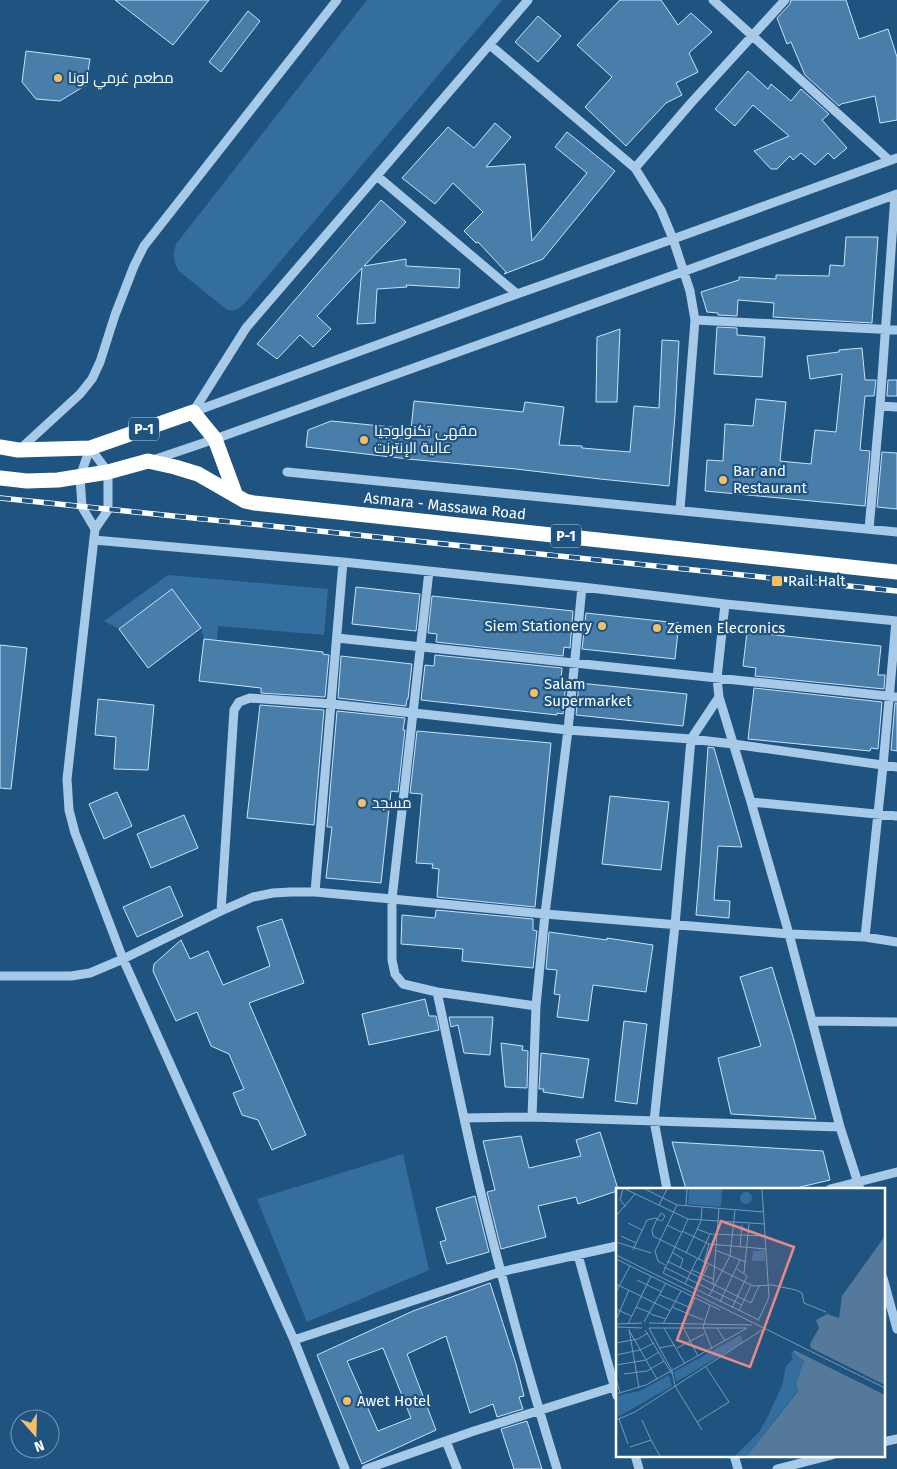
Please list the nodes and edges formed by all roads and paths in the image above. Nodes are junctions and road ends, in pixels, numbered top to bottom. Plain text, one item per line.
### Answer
1 (338, 0) edge
2 (528, 0) edge
3 (713, 0) edge
4 (785, 0) edge
5 (752, 35) junction
6 (490, 45) junction
7 (893, 159) edge
8 (635, 168) junction
9 (377, 176) junction
10 (896, 194) edge
11 (673, 239) junction
12 (685, 271) junction
13 (517, 294) junction
14 (695, 320) junction
15 (885, 329) junction
16 (897, 330) edge
17 (880, 406) junction
18 (897, 407) edge
19 (193, 412) junction
20 (215, 439) junction
21 (0, 447) edge
22 (90, 448) junction
23 (18, 450) junction
24 (148, 461) junction
25 (108, 472) junction
26 (287, 472) dead end
27 (80, 477) junction
28 (0, 478) edge
29 (236, 496) junction
30 (680, 510) junction
31 (95, 529) junction
32 (869, 529) junction
33 (897, 532) edge
34 (94, 540) junction
35 (343, 562) junction
36 (429, 571) junction
37 (897, 572) edge
38 (582, 587) junction
39 (725, 604) junction
40 (897, 621) edge
41 (337, 638) junction
42 (421, 647) junction
43 (574, 663) junction
44 (717, 678) junction
45 (718, 696) junction
46 (893, 697) edge
47 (332, 704) junction
48 (412, 713) junction
49 (568, 730) junction
50 (690, 739) junction
51 (733, 744) junction
52 (883, 766) junction
53 (897, 767) edge
54 (751, 802) junction
55 (878, 814) junction
56 (897, 816) edge
57 (315, 892) junction
58 (392, 898) junction
59 (220, 911) junction
60 (545, 914) junction
61 (675, 925) junction
62 (789, 934) junction
63 (865, 937) junction
64 (897, 942) edge
65 (123, 959) junction
66 (0, 976) edge
67 (437, 992) junction
68 (536, 1006) junction
69 (812, 1020) junction
70 (897, 1022) edge
71 (532, 1117) junction
72 (464, 1118) junction
73 (654, 1121) junction
74 (840, 1127) junction
75 (897, 1172) edge
76 (859, 1185) edge
77 (667, 1188) edge
78 (837, 1188) edge
79 (616, 1246) edge
80 (578, 1255) junction
81 (500, 1272) junction
82 (884, 1282) edge
83 (890, 1304) edge
84 (897, 1329) edge
85 (294, 1340) junction
86 (616, 1386) edge
87 (539, 1411) junction
88 (897, 1439) edge
89 (446, 1441) junction
90 (884, 1442) edge
91 (635, 1456) edge
92 (734, 1456) edge
93 (828, 1456) edge
94 (345, 1469) edge
95 (366, 1469) edge
96 (457, 1469) edge
97 (557, 1469) edge
98 (639, 1469) edge
99 (738, 1469) edge
100 (777, 1469) edge

1 - 23 street
2 - 6 street
3 - 5 street
4 - 5 street
5 - 7 street
5 - 8 street
6 - 8 street
6 - 9 street
7 - 11 street
8 - 11 street
9 - 13 street
9 - 19 street
10 - 12 street
10 - 15 street
11 - 12 street
11 - 13 street
12 - 14 street
12 - 20 street
13 - 19 street
14 - 15 street
14 - 30 street
15 - 16 street
15 - 17 street
17 - 18 street
17 - 32 street
19 - 20 highway
19 - 22 highway, P-1
20 - 24 street
20 - 29 highway
21 - 23 highway, P-1
22 - 23 highway, P-1
22 - 25 street
22 - 27 street
24 - 25 highway, Asmara - Massawa Road / P-1
24 - 29 highway, Asmara - Massawa Road / P-1
25 - 27 highway, Asmara - Massawa Road / P-1
25 - 31 street
26 - 30 street
27 - 28 highway, Asmara - Massawa Road / P-1
27 - 31 street
29 - 37 highway, Asmara - Massawa Road / P-1
30 - 32 street
31 - 34 street
32 - 33 street
34 - 35 street
34 - 65 street
35 - 36 street
35 - 41 street
36 - 38 street
36 - 42 street
38 - 39 street
38 - 43 street
39 - 40 street
39 - 44 street
40 - 46 street
41 - 42 street
41 - 47 street
42 - 43 street
42 - 48 street
43 - 44 street
43 - 49 street
44 - 45 street
44 - 46 street
45 - 50 street
45 - 51 street
46 - 52 street
47 - 48 street
47 - 57 street
47 - 59 street
48 - 49 street
48 - 58 street
49 - 50 street
49 - 60 street
50 - 51 street
50 - 61 street
51 - 52 street
51 - 54 street
52 - 53 street
52 - 55 street
54 - 55 street
54 - 62 street
55 - 56 street
55 - 63 street
57 - 58 street
57 - 59 street
58 - 60 street
58 - 67 street
59 - 65 street
60 - 61 street
60 - 68 street
61 - 62 street
61 - 73 street
62 - 63 street
62 - 69 street
63 - 64 street
65 - 66 street
65 - 85 street
67 - 68 street
67 - 72 street
68 - 71 street
69 - 70 street
69 - 74 street
71 - 72 street
71 - 73 street
72 - 81 street
73 - 74 street
73 - 77 street
74 - 76 street
75 - 76 street
76 - 78 street
79 - 80 street
80 - 81 street
80 - 86 street
81 - 85 street
81 - 87 street
82 - 83 street
83 - 84 street
85 - 94 street
86 - 87 street
87 - 89 street
87 - 97 street
88 - 90 street
89 - 95 street
89 - 96 street
91 - 98 street
92 - 99 street
93 - 100 street

